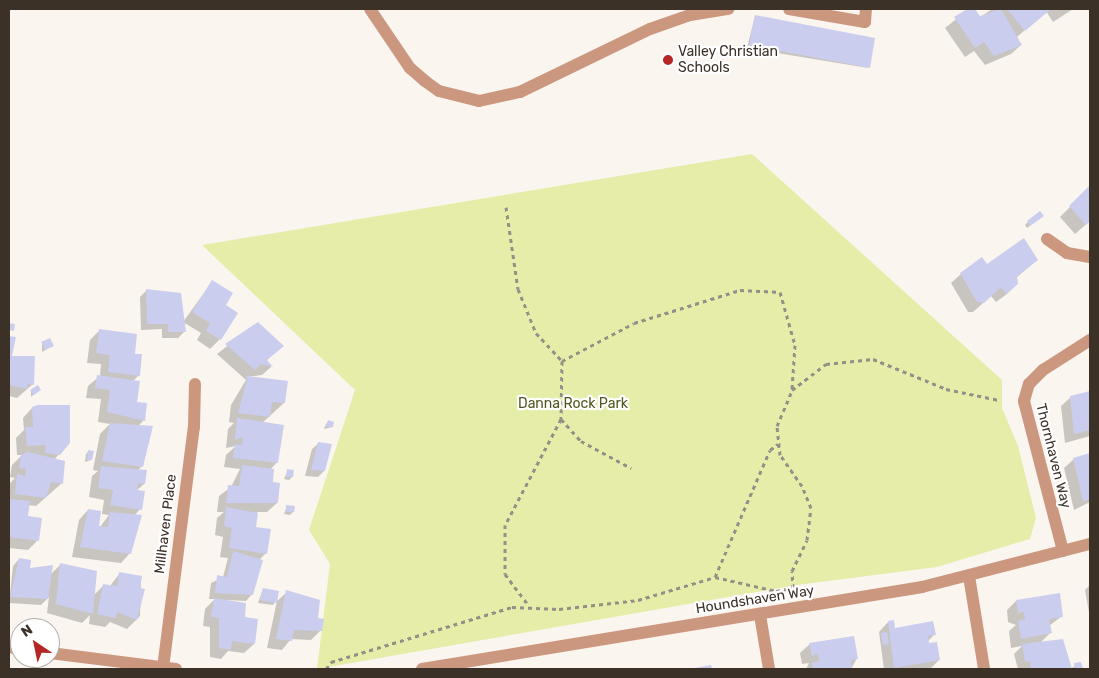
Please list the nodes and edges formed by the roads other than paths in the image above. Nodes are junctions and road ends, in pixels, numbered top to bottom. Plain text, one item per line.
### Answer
1 (370, 9) edge
2 (728, 9) edge
3 (789, 9) edge
4 (866, 9) edge
5 (826, 11) edge
6 (1047, 239) dead end
7 (1090, 257) edge
8 (1090, 340) edge
9 (195, 384) dead end
10 (1090, 544) edge
11 (1063, 551) junction
12 (969, 576) junction
13 (760, 614) junction
14 (60, 654) edge
15 (169, 668) edge
16 (422, 669) edge
17 (769, 669) edge
18 (984, 669) edge

1 - 2 street
3 - 5 street
4 - 5 street
6 - 7 street
8 - 11 street, Thornhaven Way
9 - 15 street, Millhaven Place
10 - 11 street, Houndshaven Way
11 - 12 street, Houndshaven Way
12 - 13 street, Houndshaven Way
12 - 18 street
13 - 16 street, Houndshaven Way
13 - 17 street
14 - 15 street

